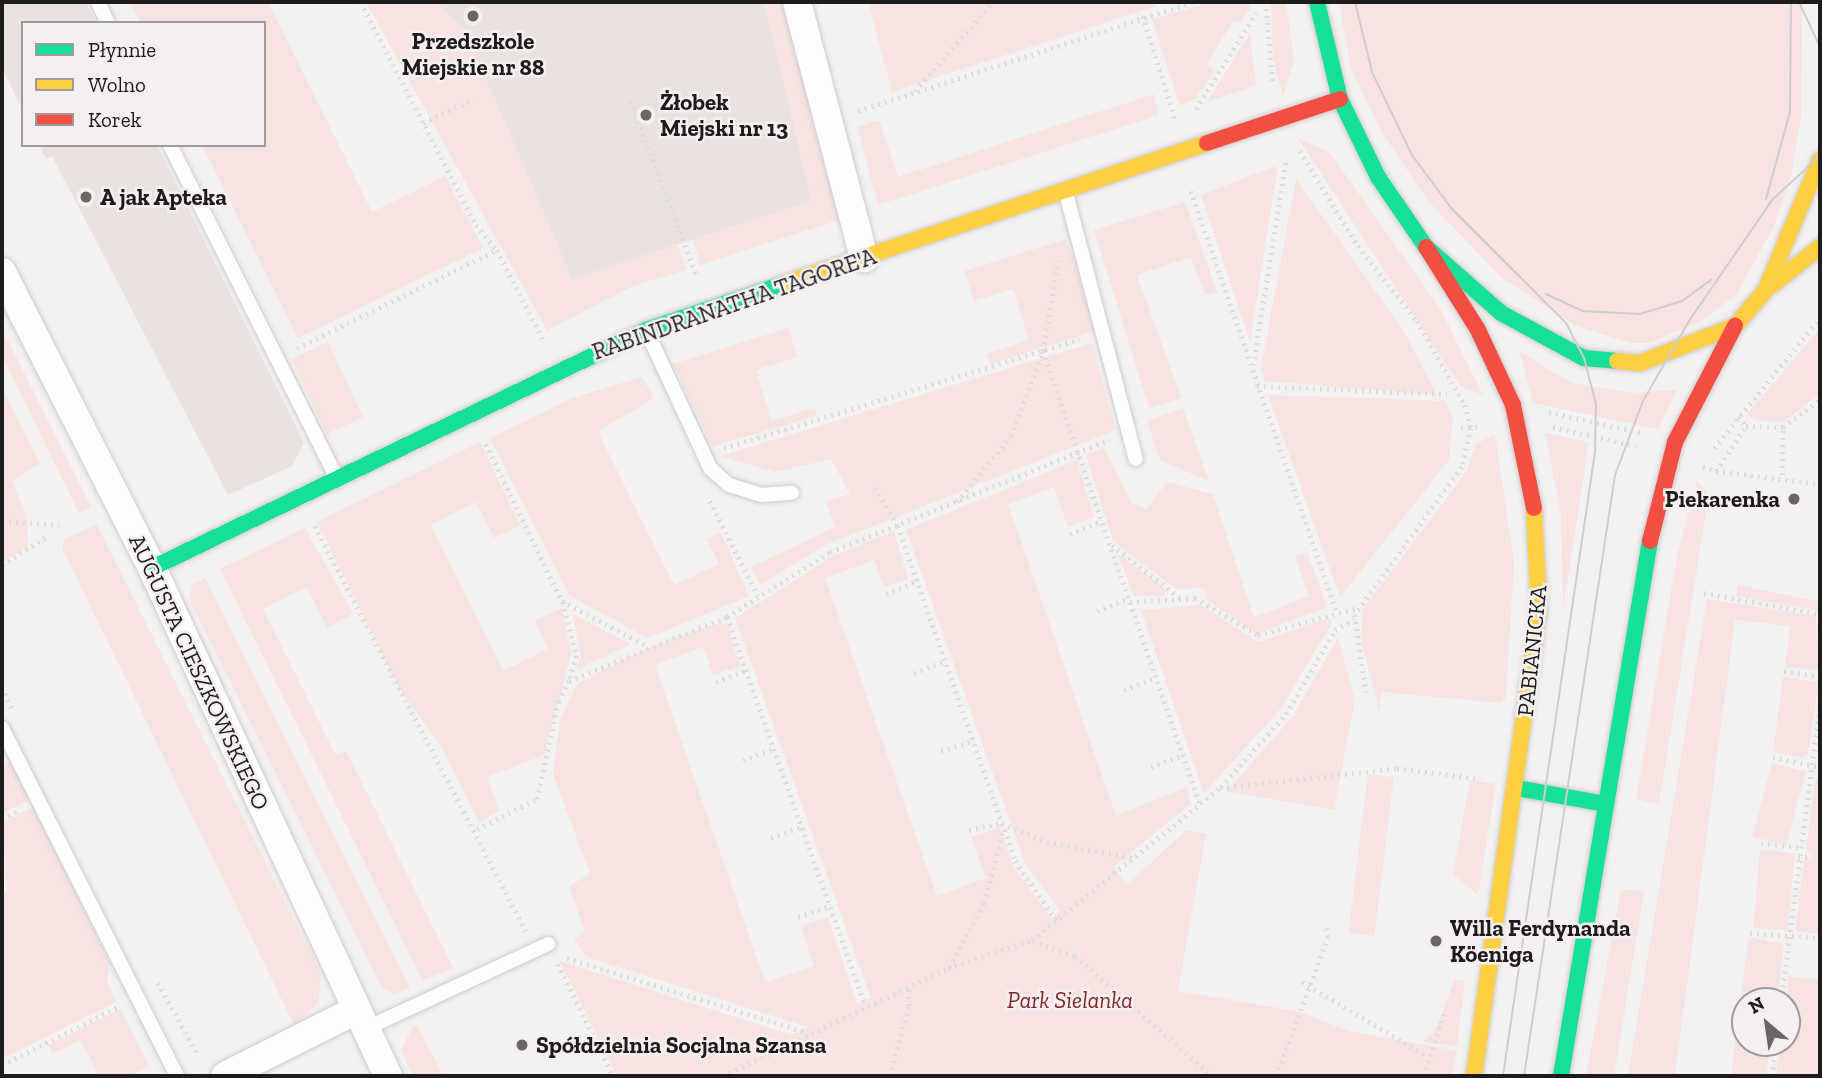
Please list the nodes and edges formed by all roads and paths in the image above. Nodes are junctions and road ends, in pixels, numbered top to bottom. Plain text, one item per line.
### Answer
1 (98, 2) edge
2 (361, 2) edge
3 (797, 2) edge
4 (993, 2) edge
5 (1163, 2) edge
6 (1193, 2) edge
7 (1266, 2) edge
8 (1317, 3) edge
9 (1164, 10) junction
10 (1256, 13) dead end
11 (1143, 16) junction
12 (107, 21) edge
13 (913, 93) junction
14 (474, 99) dead end
15 (1340, 99) junction
16 (631, 102) dead end
17 (1170, 104) dead end
18 (1194, 113) dead end
19 (844, 116) dead end
20 (1286, 118) junction
21 (424, 124) junction
22 (171, 147) edge
23 (1820, 160) edge
24 (1286, 163) dead end
25 (1191, 191) dead end
26 (1065, 192) junction
27 (1426, 247) junction
28 (1820, 247) edge
29 (1059, 248) dead end
30 (497, 250) junction
31 (864, 258) junction
32 (2, 272) edge
33 (696, 274) dead end
34 (1765, 291) junction
35 (1820, 318) edge
36 (1735, 327) junction
37 (646, 330) junction
38 (1102, 333) junction
39 (1043, 351) junction
40 (277, 357) junction
41 (559, 370) junction
42 (1253, 370) junction
43 (1257, 386) junction
44 (1447, 394) dead end
45 (1820, 400) edge
46 (1465, 405) junction
47 (1513, 405) junction
48 (1738, 417) junction
49 (1538, 424) dead end
50 (1746, 426) junction
51 (1783, 427) junction
52 (1129, 431) junction
53 (482, 435) dead end
54 (1675, 442) junction
55 (1650, 450) dead end
56 (1079, 453) junction
57 (703, 454) junction
58 (1136, 459) dead end
59 (1696, 464) dead end
60 (1716, 471) junction
61 (1782, 475) junction
62 (337, 480) junction
63 (1820, 484) edge
64 (875, 488) dead end
65 (792, 493) dead end
66 (957, 502) junction
67 (311, 519) dead end
68 (2, 521) edge
69 (1102, 521) junction
70 (59, 525) dead end
71 (898, 526) junction
72 (1070, 534) dead end
73 (47, 537) dead end
74 (1110, 544) junction
75 (2, 565) edge
76 (152, 568) junction
77 (917, 581) junction
78 (1704, 593) dead end
79 (886, 594) dead end
80 (1181, 598) junction
81 (1130, 600) junction
82 (562, 601) junction
83 (1358, 608) junction
84 (1336, 610) junction
85 (1097, 611) dead end
86 (1820, 614) edge
87 (727, 617) junction
88 (1354, 620) junction
89 (646, 645) junction
90 (945, 661) junction
91 (745, 671) junction
92 (1784, 671) dead end
93 (914, 673) dead end
94 (1820, 677) edge
95 (1157, 678) junction
96 (569, 681) junction
97 (716, 682) dead end
98 (1124, 690) dead end
99 (1366, 692) dead end
100 (1820, 705) edge
101 (2, 728) edge
102 (973, 741) junction
103 (774, 749) junction
104 (941, 751) dead end
105 (1183, 754) junction
106 (1773, 757) dead end
107 (743, 760) dead end
108 (1811, 764) junction
109 (1151, 766) dead end
110 (1820, 767) edge
111 (1489, 780) dead end
112 (1220, 788) junction
113 (1517, 789) junction
114 (1606, 804) junction
115 (1200, 805) junction
116 (1003, 826) junction
117 (802, 827) junction
118 (477, 829) junction
119 (969, 830) dead end
120 (771, 838) dead end
121 (1761, 843) dead end
122 (1799, 848) junction
123 (1798, 856) junction
124 (1812, 857) dead end
125 (1134, 859) junction
126 (830, 906) junction
127 (798, 917) dead end
128 (1057, 921) junction
129 (1325, 925) dead end
130 (1749, 933) dead end
131 (1788, 933) junction
132 (1820, 938) edge
133 (1032, 940) junction
134 (541, 947) joint
135 (948, 968) junction
136 (1302, 982) dead end
137 (163, 986) dead end
138 (908, 987) junction
139 (1311, 987) junction
140 (1782, 987) edge
141 (137, 997) junction
142 (1446, 1004) dead end
143 (865, 1006) junction
144 (360, 1020) junction
145 (810, 1033) junction
146 (1429, 1057) junction
147 (1774, 1057) edge
148 (2, 1065) edge
149 (177, 1076) edge
150 (225, 1076) edge
151 (388, 1076) edge
152 (613, 1076) edge
153 (723, 1076) edge
154 (889, 1076) edge
155 (1212, 1076) edge
156 (1276, 1076) edge
157 (1424, 1076) edge
158 (1474, 1076) edge
159 (1561, 1076) edge
160 (1772, 1076) edge

1 - 12 lane
2 - 21 path
3 - 31 street
4 - 13 path
5 - 9 path
6 - 9 path
7 - 20 path
8 - 15 main road
9 - 11 path
10 - 18 path
11 - 13 path
11 - 17 path
13 - 19 path
14 - 21 path
15 - 20 main road, RABINDRANATHA TAGORE'A
15 - 27 main road
16 - 33 path
20 - 26 main road, RABINDRANATHA TAGORE'A
20 - 46 path
21 - 30 path
22 - 40 lane
23 - 34 main road
24 - 42 path
25 - 42 path
26 - 31 main road, RABINDRANATHA TAGORE'A
26 - 38 lane
27 - 36 main road
27 - 47 main road, PABIANICKA
28 - 34 main road
29 - 39 path
30 - 40 path
30 - 41 path
31 - 37 main road, RABINDRANATHA TAGORE'A
32 - 76 street, AUGUSTA CIESZKOWSKIEGO
34 - 36 main road
35 - 48 path
36 - 54 main road
37 - 41 main road, RABINDRANATHA TAGORE'A
37 - 57 lane
38 - 39 path
38 - 52 lane
39 - 56 path
39 - 57 path
39 - 66 path
40 - 62 lane
41 - 62 main road, RABINDRANATHA TAGORE'A
42 - 43 path
43 - 44 path
43 - 84 path
45 - 51 path
46 - 47 path
46 - 83 path
47 - 54 path
47 - 113 main road, PABIANICKA
48 - 50 path
48 - 54 path
49 - 55 path
50 - 51 path
50 - 60 path
51 - 61 path
52 - 56 path
52 - 58 lane
53 - 82 path
54 - 114 main road
56 - 66 path
56 - 69 path
57 - 65 lane
59 - 60 path
60 - 61 path
61 - 63 path
62 - 76 main road, RABINDRANATHA TAGORE'A
64 - 71 path
66 - 71 path
67 - 118 path
68 - 70 path
69 - 72 path
69 - 74 path
71 - 77 path
71 - 87 path
73 - 75 path
74 - 80 path
74 - 81 path
76 - 144 street, AUGUSTA CIESZKOWSKIEGO
77 - 79 path
77 - 90 path
78 - 86 path
80 - 81 path
80 - 84 path
81 - 85 path
81 - 95 path
82 - 89 path
82 - 96 path
83 - 84 path
83 - 88 path
87 - 89 path
87 - 91 path
88 - 99 path
88 - 112 path
89 - 96 path
90 - 93 path
90 - 102 path
91 - 97 path
91 - 103 path
92 - 94 path
95 - 98 path
95 - 105 path
96 - 118 path
100 - 108 path
101 - 141 lane
102 - 104 path
102 - 116 path
103 - 107 path
103 - 117 path
105 - 109 path
105 - 115 path
106 - 108 path
108 - 110 path
108 - 122 path
111 - 112 path
112 - 115 path
113 - 114 main road
113 - 158 main road, PABIANICKA
114 - 159 main road
115 - 125 path
116 - 119 path
116 - 125 path
116 - 128 path
116 - 135 path
117 - 120 path
117 - 126 path
118 - 134 path
121 - 122 path
122 - 123 path
123 - 124 path
123 - 131 path
125 - 128 path
126 - 127 path
126 - 143 path
128 - 133 path
129 - 139 path
130 - 131 path
131 - 132 path
131 - 140 path
133 - 135 path
133 - 155 path
134 - 144 lane
135 - 138 path
136 - 139 path
137 - 141 path
138 - 143 path
138 - 154 path
139 - 146 path
139 - 156 path
141 - 148 path
141 - 149 lane
142 - 146 path
143 - 145 path
144 - 150 street
144 - 151 street, AUGUSTA CIESZKOWSKIEGO
145 - 152 path
145 - 153 path
146 - 157 path
147 - 160 path

